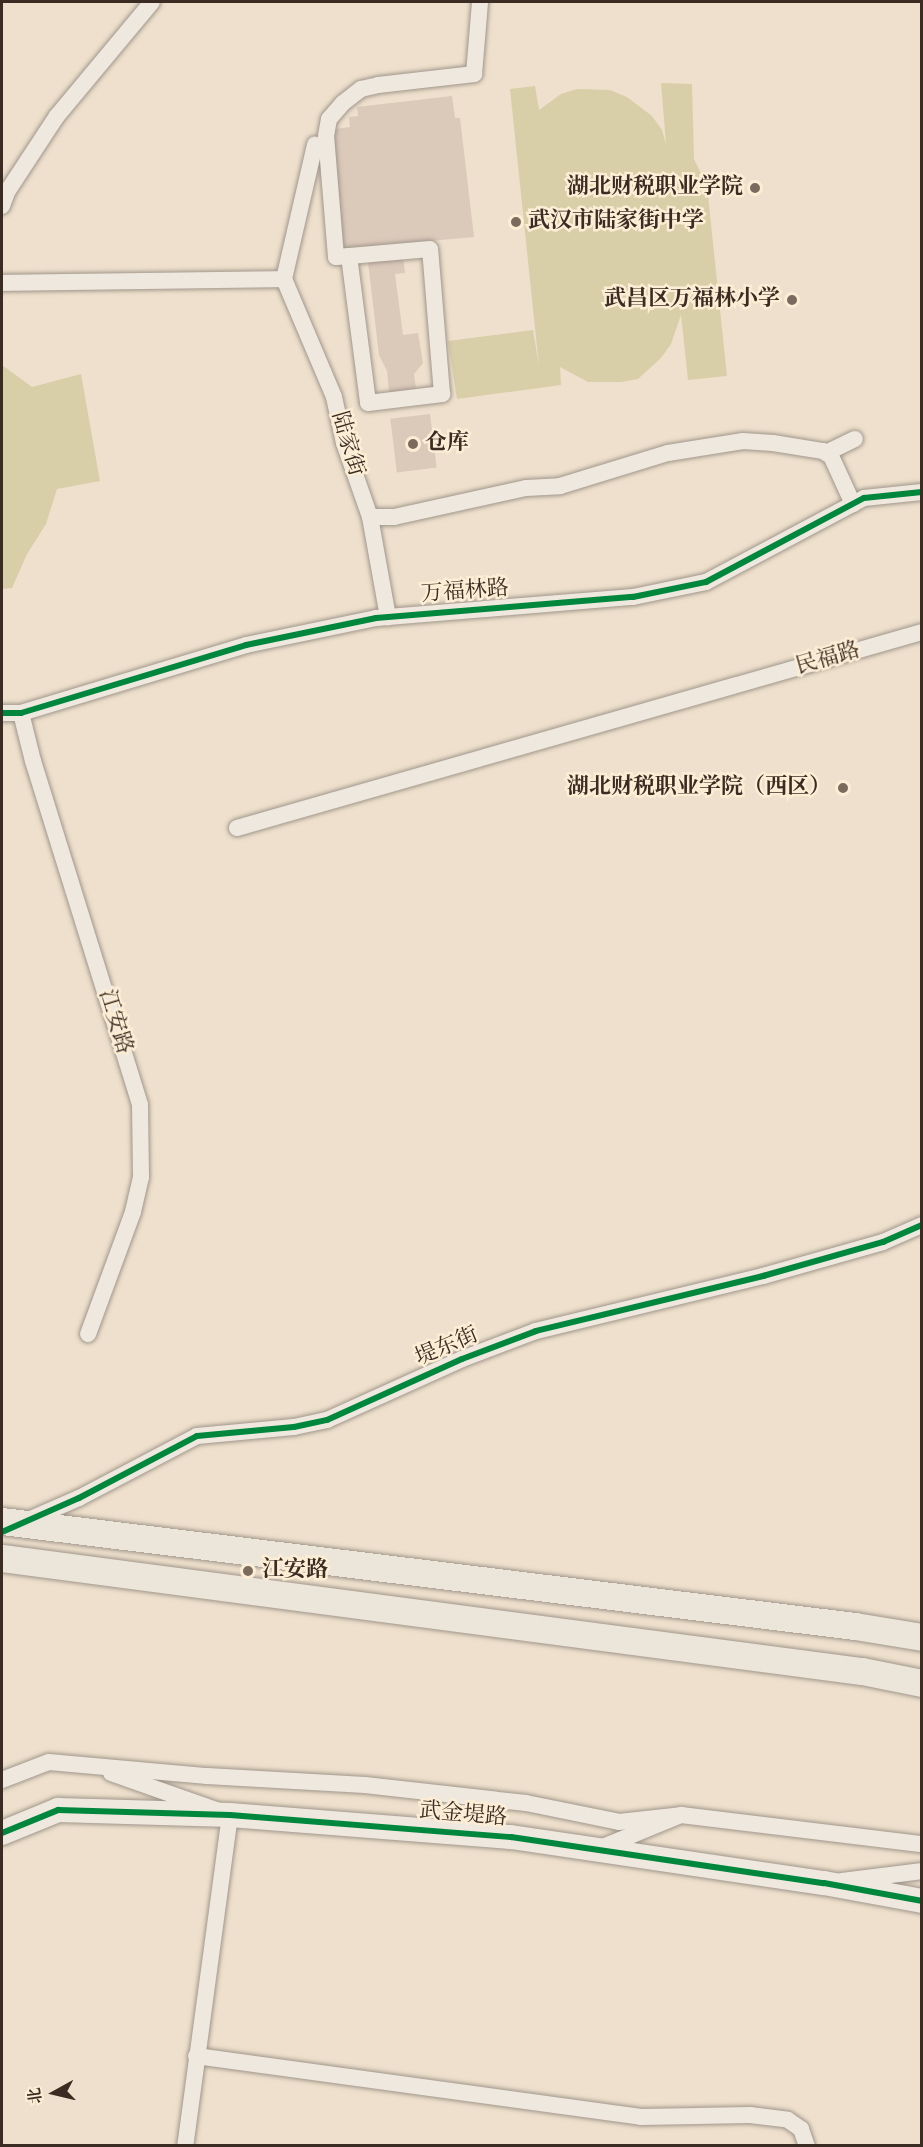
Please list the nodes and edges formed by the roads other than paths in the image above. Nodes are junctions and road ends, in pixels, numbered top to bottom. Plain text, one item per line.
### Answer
1 (152, 2) edge
2 (480, 2) edge
3 (315, 144) dead end
4 (2, 206) edge
5 (349, 256) junction
6 (284, 279) junction
7 (2, 283) edge
8 (855, 439) dead end
9 (826, 453) junction
10 (921, 492) edge
11 (854, 504) junction
12 (370, 517) junction
13 (387, 616) junction
14 (921, 632) edge
15 (2, 713) edge
16 (21, 713) junction
17 (237, 828) dead end
18 (921, 1225) edge
19 (88, 1334) dead end
20 (8, 1525) edge
21 (2, 1558) edge
22 (921, 1637) edge
23 (921, 1683) edge
24 (84, 1764) junction
25 (2, 1780) edge
26 (230, 1815) junction
27 (681, 1815) junction
28 (2, 1833) edge
29 (921, 1844) edge
30 (596, 1850) junction
31 (921, 1871) edge
32 (824, 1883) junction
33 (921, 1901) edge
34 (196, 2056) junction
35 (185, 2145) edge
36 (807, 2145) edge

1 - 4 street
2 - 5 street
3 - 6 street
5 - 5 street
6 - 7 street
6 - 12 street, 陆家街
8 - 9 street
9 - 11 street
9 - 12 street
10 - 11 street, 万福林路
11 - 13 street, 万福林路
12 - 13 street, 陆家街
13 - 16 street, 万福林路
14 - 17 street, 民福路
15 - 16 street, 万福林路
16 - 19 street, 江安路
18 - 20 street, 堤东街
20 - 22 main road
21 - 23 main road
24 - 25 street
24 - 26 street
24 - 27 street
26 - 28 street, 武金堤路
26 - 30 street, 武金堤路
26 - 34 street
27 - 29 street
27 - 30 street
30 - 32 street, 武金堤路
31 - 32 street
32 - 33 street, 武金堤路
34 - 35 street
34 - 36 street

